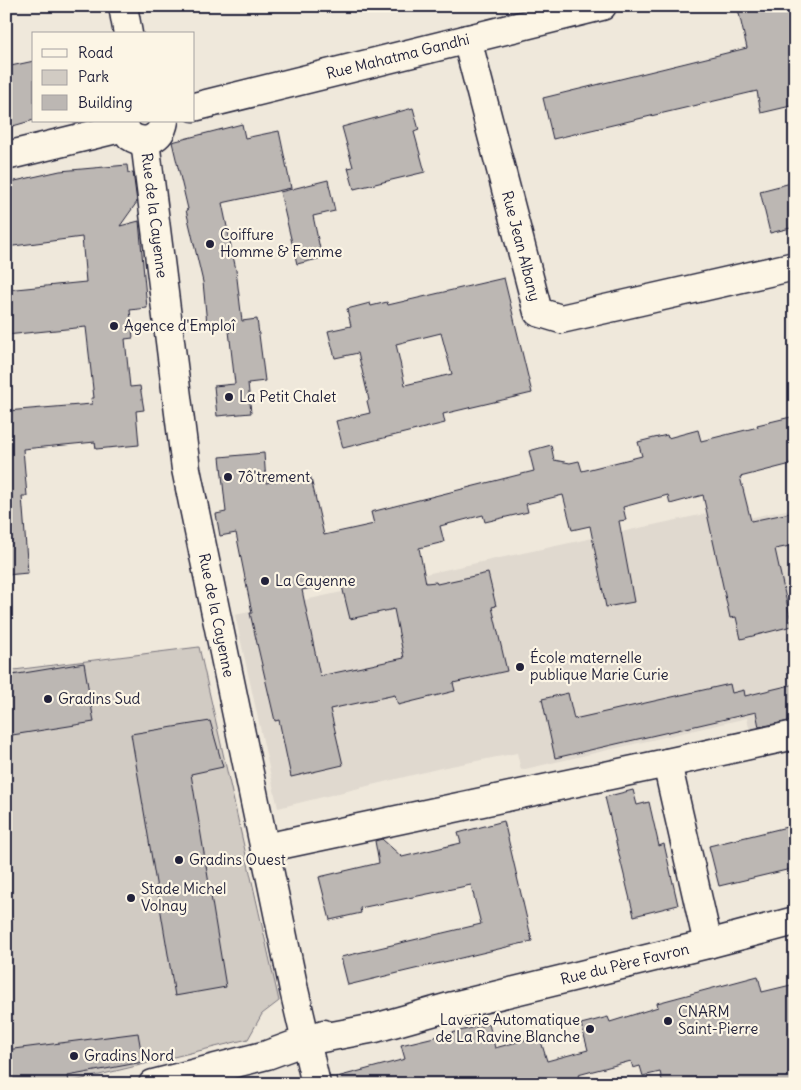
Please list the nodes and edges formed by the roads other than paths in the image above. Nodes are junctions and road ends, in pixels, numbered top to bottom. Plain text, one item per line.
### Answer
1 (123, 6) edge
2 (602, 6) edge
3 (128, 32) edge
4 (467, 39) junction
5 (195, 107) edge
6 (164, 122) edge
7 (131, 130) edge
8 (6, 156) edge
9 (795, 266) edge
10 (795, 735) edge
11 (667, 763) junction
12 (265, 848) junction
13 (795, 921) edge
14 (708, 944) junction
15 (306, 1041) junction
16 (153, 1084) edge
17 (316, 1084) edge

1 - 3 street
2 - 4 street, Rue Mahatma Gandhi
4 - 5 street, Rue Mahatma Gandhi
4 - 9 street, Rue Jean Albany
6 - 7 street
7 - 8 street
7 - 12 street, Rue de la Cayenne
10 - 11 street
11 - 12 street
11 - 14 street
12 - 15 street, Rue de la Cayenne
13 - 14 street, Rue du Père Favron
14 - 15 street, Rue du Père Favron
15 - 16 street, Rue du Père Favron
15 - 17 street, Rue de la Cayenne

